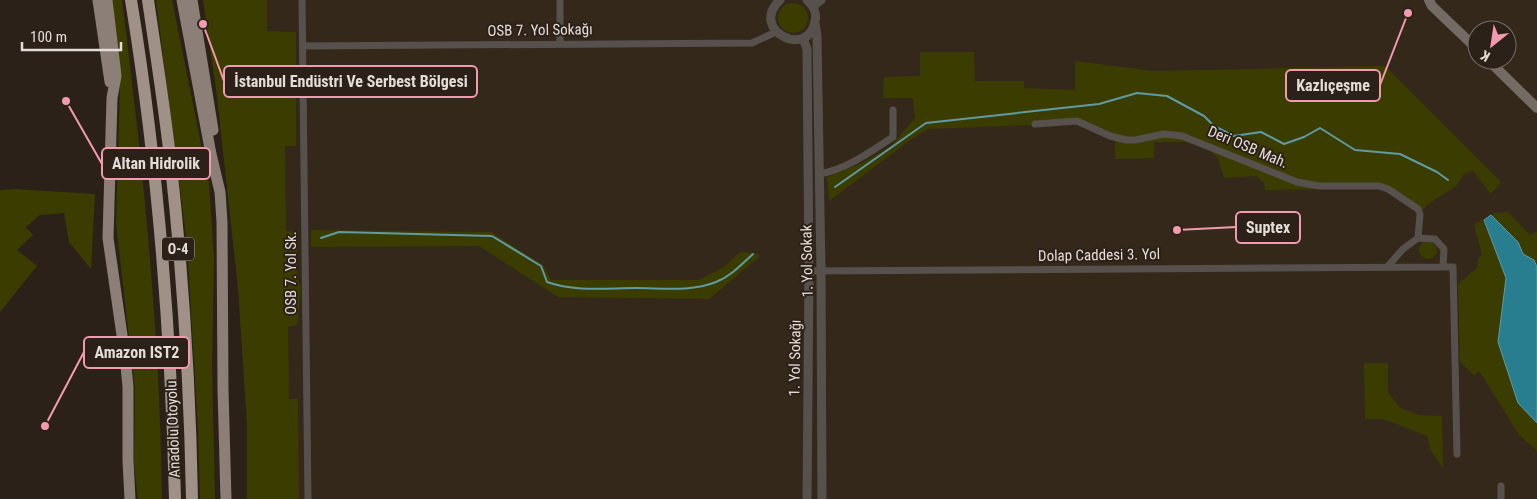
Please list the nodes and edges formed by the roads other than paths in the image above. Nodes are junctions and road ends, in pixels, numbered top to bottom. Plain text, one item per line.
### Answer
1 (98, 0) edge
2 (108, 0) edge
3 (131, 0) edge
4 (148, 0) edge
5 (182, 0) edge
6 (192, 0) edge
7 (302, 0) edge
8 (560, 0) edge
9 (771, 0) edge
10 (780, 0) edge
11 (821, 0) edge
12 (1422, 0) edge
13 (810, 3) edge
14 (1430, 3) edge
15 (772, 10) junction
16 (815, 23) junction
17 (776, 32) junction
18 (803, 38) junction
19 (1467, 39) edge
20 (560, 44) junction
21 (303, 46) junction
22 (1498, 70) edge
23 (112, 98) junction
24 (1537, 108) edge
25 (892, 110) dead end
26 (1035, 124) dead end
27 (819, 174) junction
28 (220, 192) junction
29 (1418, 238) junction
30 (1388, 266) junction
31 (1443, 267) junction
32 (810, 271) junction
33 (821, 271) junction
34 (1457, 454) dead end
35 (1501, 486) dead end
36 (130, 499) edge
37 (175, 499) edge
38 (192, 499) edge
39 (226, 499) edge
40 (308, 499) edge
41 (807, 499) edge
42 (822, 499) edge
43 (1501, 499) edge

1 - 23 main road
2 - 23 main road
3 - 37 highway, Anadolu Otoyolu / O-4
4 - 38 highway, Anadolu Otoyolu / O-4
5 - 28 main road
6 - 28 main road
7 - 21 street, OSB 7. Yol Sk.
8 - 20 street
9 - 15 street
10 - 15 street
11 - 13 street
12 - 14 main road
13 - 16 street
14 - 19 main road
15 - 17 street
16 - 18 street
16 - 27 street, 1. Yol Sokak
17 - 18 street
17 - 20 street, OSB 7. Yol Sokağı
18 - 32 street, 1. Yol Sokağı
20 - 21 street, OSB 7. Yol Sokağı
21 - 40 street, OSB 7. Yol Sk.
22 - 24 main road
23 - 36 main road
25 - 27 street
26 - 29 street, Deri OSB Mah.
27 - 33 street, 1. Yol Sokak
28 - 39 main road
29 - 30 street
29 - 31 street
30 - 31 street, Dolap Caddesi 3. Yol
30 - 33 street, Dolap Caddesi 3. Yol
31 - 34 street
32 - 33 street, Dolap Caddesi 3. Yol
32 - 41 street, 1. Yol Sokağı
33 - 42 street, 1. Yol Sokak
35 - 43 street

